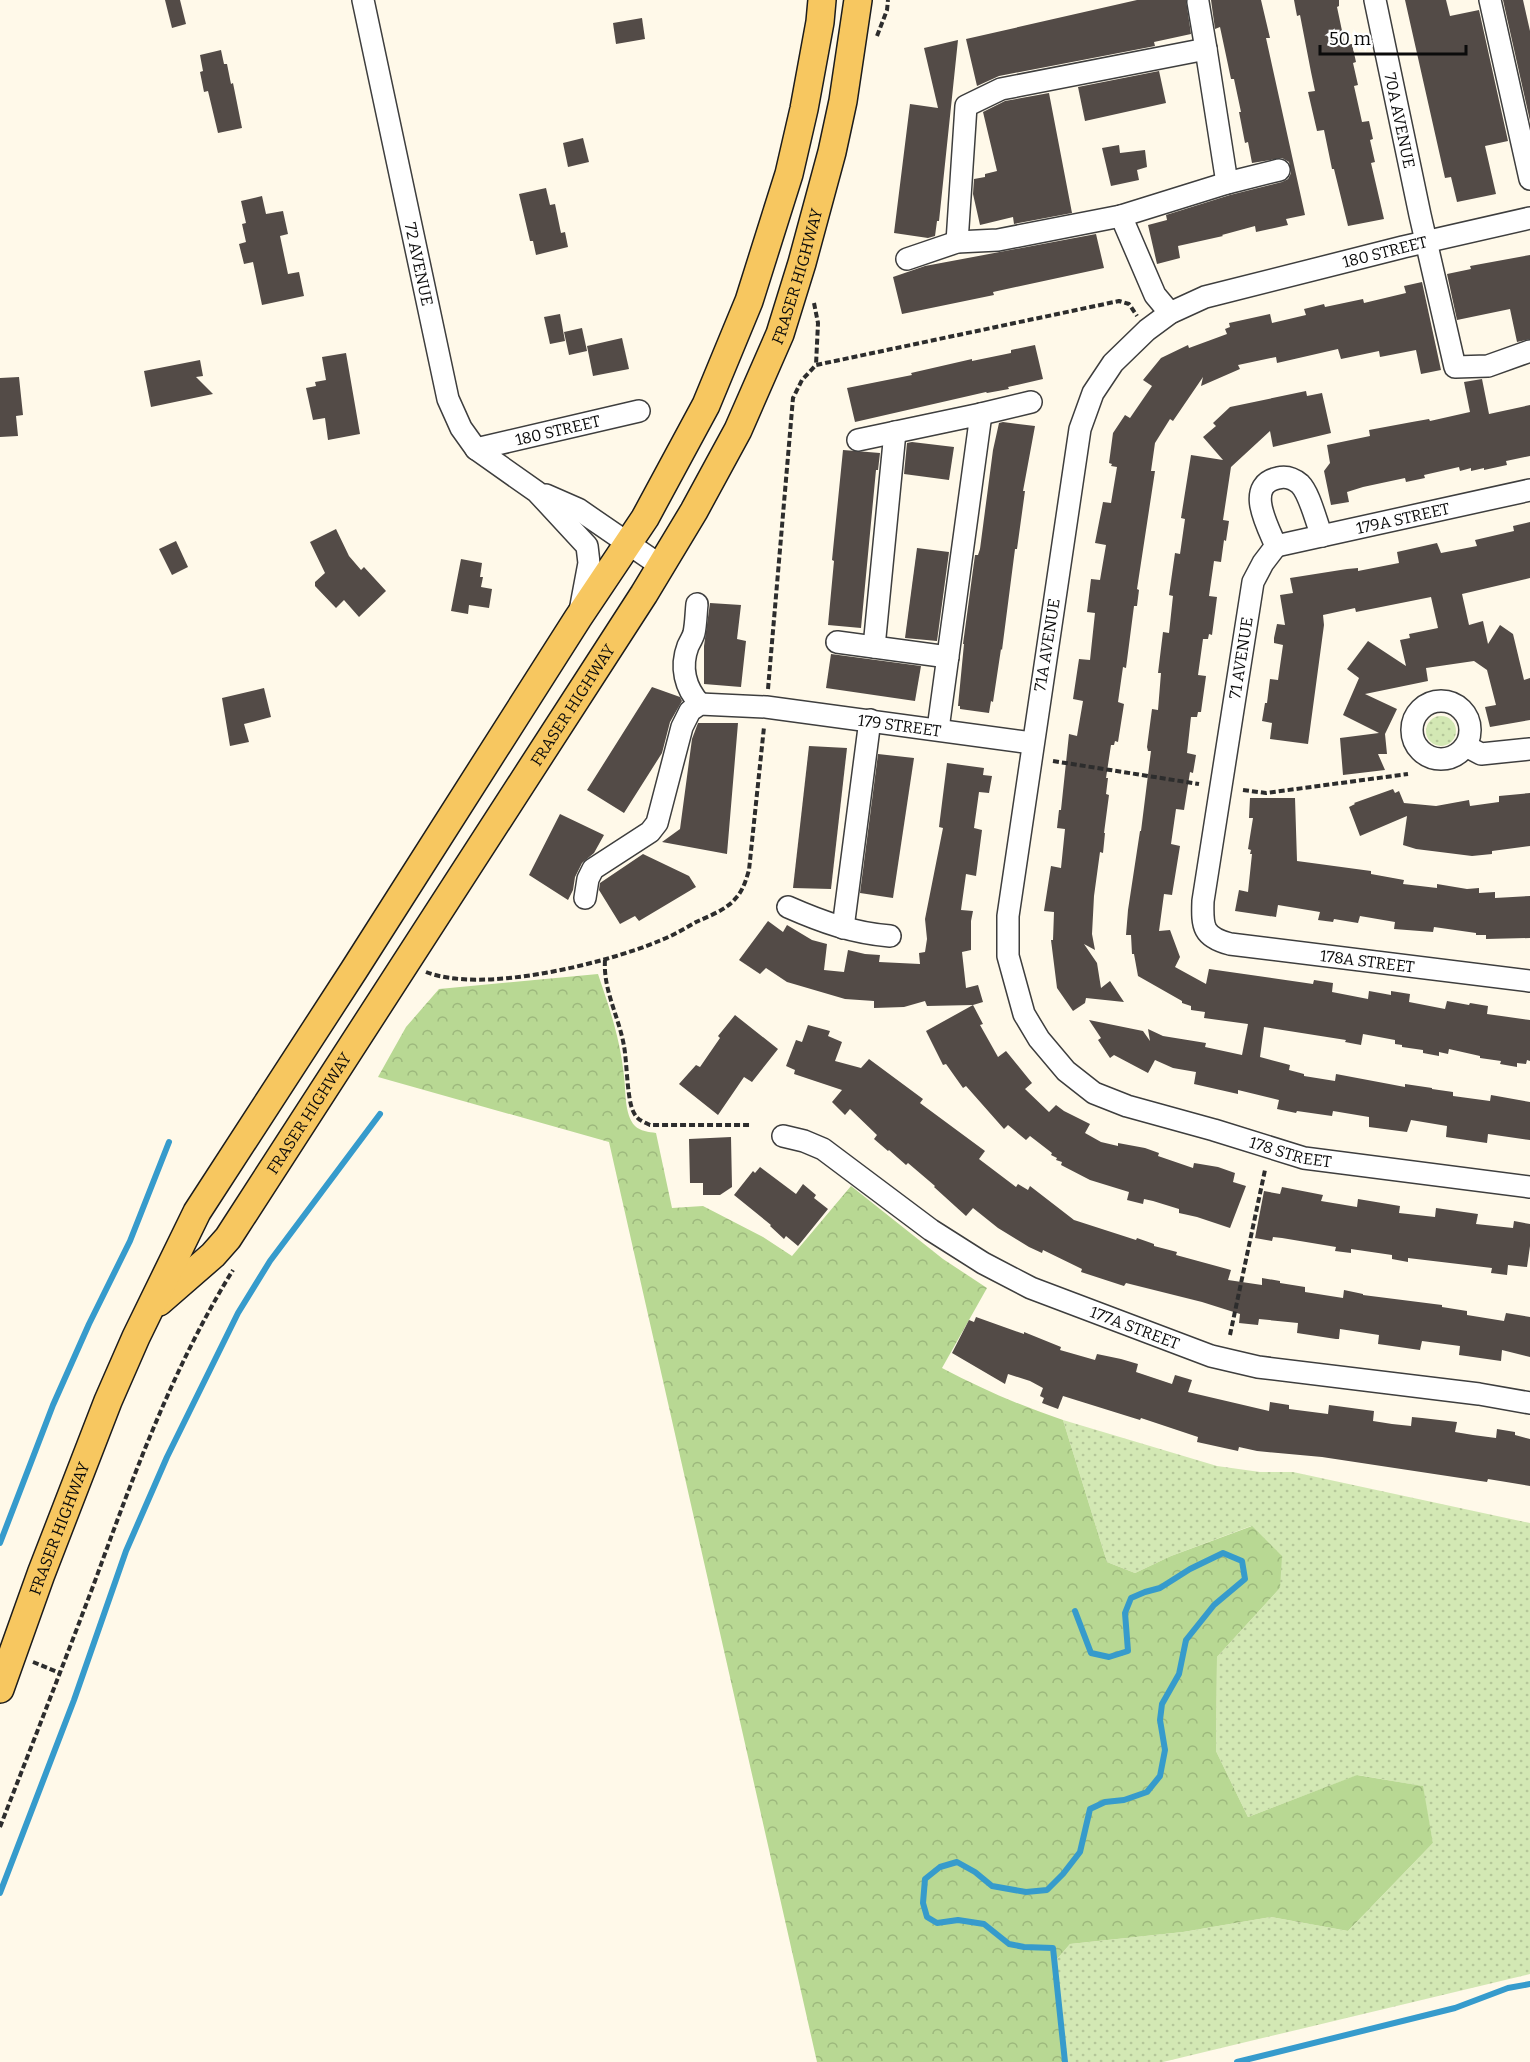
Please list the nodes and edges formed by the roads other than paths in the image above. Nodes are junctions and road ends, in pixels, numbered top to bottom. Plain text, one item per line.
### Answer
1 (363, 0) edge
2 (822, 0) edge
3 (858, 0) edge
4 (1375, 0) edge
5 (1490, 0) edge
6 (1198, 2) dead end
7 (1206, 49) junction
8 (1280, 170) dead end
9 (1530, 179) edge
10 (1227, 183) junction
11 (1121, 216) junction
12 (1530, 218) edge
13 (957, 242) junction
14 (1426, 242) junction
15 (907, 260) dead end
16 (1241, 288) joint
17 (1170, 313) junction
18 (1530, 351) edge
19 (1031, 402) dead end
20 (639, 411) dead end
21 (981, 414) junction
22 (895, 432) junction
23 (858, 440) dead end
24 (476, 449) junction
25 (1530, 490) edge
26 (537, 492) junction
27 (1322, 536) junction
28 (628, 544) junction
29 (1276, 546) junction
30 (661, 566) junction
31 (697, 604) dead end
32 (578, 618) junction
33 (837, 642) dead end
34 (874, 647) junction
35 (948, 657) junction
36 (700, 704) junction
37 (870, 720) junction
38 (938, 729) junction
39 (1032, 743) junction
40 (1466, 746) dead end
41 (1530, 749) edge
42 (585, 898) dead end
43 (788, 907) dead end
44 (843, 928) junction
45 (1207, 933) joint
46 (890, 936) dead end
47 (1530, 981) edge
48 (1066, 1071) joint
49 (783, 1136) dead end
50 (1530, 1187) edge
51 (136, 1337) junction
52 (1530, 1403) edge
53 (0, 1689) edge

1 - 24 street, 72 AVENUE
2 - 28 main road, FRASER HIGHWAY
3 - 30 main road, FRASER HIGHWAY
4 - 14 street, 70A AVENUE
5 - 9 street
6 - 7 street
7 - 10 street
7 - 13 street
8 - 10 street
10 - 11 street
11 - 13 street
11 - 17 street
12 - 14 street, 180 STREET
13 - 15 street
14 - 16 street, 180 STREET
14 - 18 street, 70A AVENUE
16 - 17 street, 71A AVENUE
17 - 39 street, 71A AVENUE
19 - 21 street
20 - 24 street, 180 STREET
21 - 22 street
21 - 35 street
22 - 23 street
22 - 34 street
24 - 26 street, 72 AVENUE
25 - 27 street, 179A STREET
26 - 28 street, 72 AVENUE
26 - 32 street, 72 AVENUE
27 - 29 street, 179A STREET
27 - 29 street
28 - 30 street, 72 AVENUE
28 - 32 main road, FRASER HIGHWAY
29 - 45 street, 71 AVENUE
30 - 51 main road, FRASER HIGHWAY
31 - 36 street
32 - 51 main road, FRASER HIGHWAY
33 - 34 street
34 - 35 street
35 - 38 street
36 - 37 street, 179 STREET
36 - 42 street
37 - 38 street, 179 STREET
37 - 44 street
38 - 39 street, 179 STREET
39 - 48 street, 71A AVENUE
40 - 41 street
43 - 44 street
44 - 46 street
45 - 47 street, 178A STREET
48 - 50 street, 178 STREET
49 - 52 street, 177A STREET
51 - 53 main road, FRASER HIGHWAY

